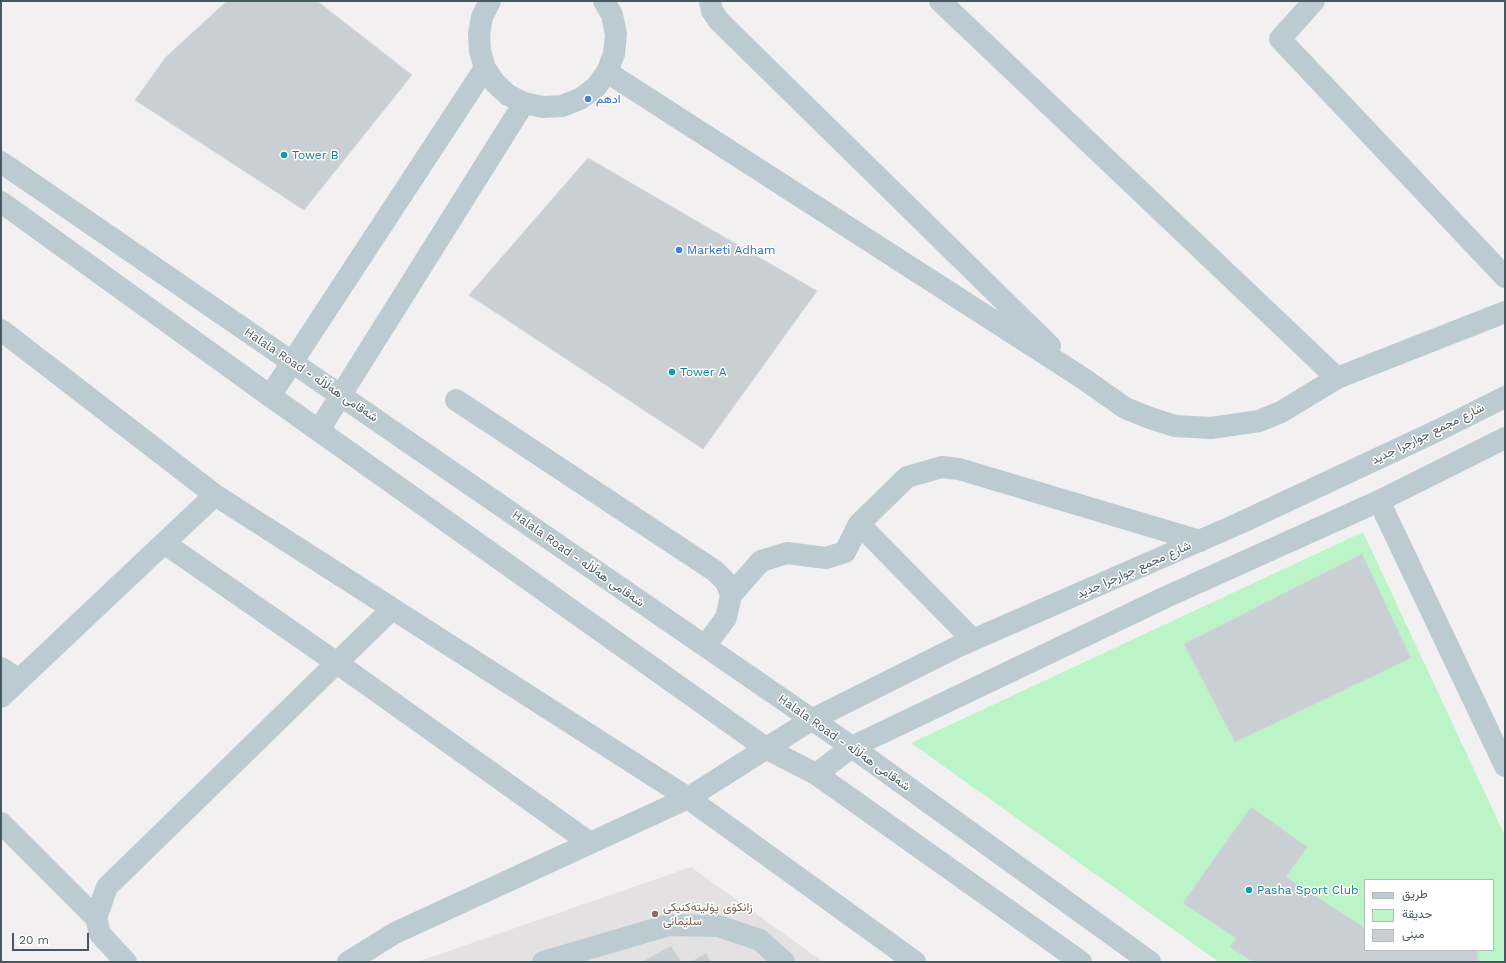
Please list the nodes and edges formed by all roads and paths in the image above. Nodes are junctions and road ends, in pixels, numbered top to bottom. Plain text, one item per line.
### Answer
1 (490, 1) edge
2 (604, 1) edge
3 (710, 1) edge
4 (940, 1) edge
5 (1314, 1) edge
6 (485, 68) junction
7 (607, 72) junction
8 (524, 103) junction
9 (1, 162) edge
10 (1, 202) edge
11 (1505, 277) edge
12 (1505, 312) edge
13 (1, 330) edge
14 (292, 362) junction
15 (1337, 378) junction
16 (1084, 379) junction
17 (341, 395) junction
18 (270, 396) junction
19 (1505, 397) edge
20 (456, 400) dead end
21 (319, 430) junction
22 (1505, 438) edge
23 (215, 495) junction
24 (1379, 502) junction
25 (859, 524) junction
26 (1200, 541) junction
27 (164, 543) junction
28 (731, 594) junction
29 (392, 610) junction
30 (973, 640) junction
31 (705, 646) junction
32 (337, 663) junction
33 (1, 668) edge
34 (19, 680) junction
35 (1, 697) edge
36 (811, 720) junction
37 (852, 747) junction
38 (767, 749) junction
39 (1505, 766) edge
40 (816, 774) junction
41 (688, 798) junction
42 (1, 823) edge
43 (590, 843) junction
44 (96, 918) junction
45 (126, 962) edge
46 (348, 962) edge
47 (544, 962) edge
48 (784, 962) edge
49 (915, 962) edge
50 (1081, 962) edge
51 (1150, 962) edge

1 - 6 street
2 - 7 street
3 - 16 street
4 - 15 street
5 - 11 street
6 - 8 street
6 - 14 street
7 - 8 street
7 - 16 street
8 - 17 street
9 - 14 street, Halala Road - شەقامی هەڵاڵە
10 - 18 street
12 - 15 street
13 - 23 street
14 - 17 street, Halala Road - شەقامی هەڵاڵە
14 - 18 street
15 - 16 street
17 - 21 street
17 - 31 street, Halala Road - شەقامی هەڵاڵە
18 - 21 street
19 - 26 street, شارع مجمع جوارجرا جديد
20 - 28 street
21 - 38 street
22 - 24 street
23 - 27 street
23 - 29 street
24 - 37 street
24 - 39 street
25 - 26 street
25 - 28 street
25 - 30 street
26 - 30 street, شارع مجمع جوارجرا جديد
27 - 32 street
27 - 34 street
28 - 31 street
29 - 32 street
29 - 41 street
30 - 36 street, شارع مجمع جوارجرا جديد
31 - 36 street, Halala Road - شەقامی هەڵاڵە
32 - 43 street
32 - 44 street
33 - 34 street
34 - 35 street
36 - 37 street, Halala Road - شەقامی هەڵاڵە
36 - 38 street, شارع مجمع جوارجرا جديد
37 - 40 street
37 - 51 street, Halala Road - شەقامی هەڵاڵە
38 - 40 street
38 - 41 street, شارع مجمع جوارجرا جديد
40 - 50 street
41 - 43 street, شارع مجمع جوارجرا جديد
41 - 49 street
42 - 44 street
43 - 46 street, شارع مجمع جوارجرا جديد
44 - 45 street
47 - 48 street

